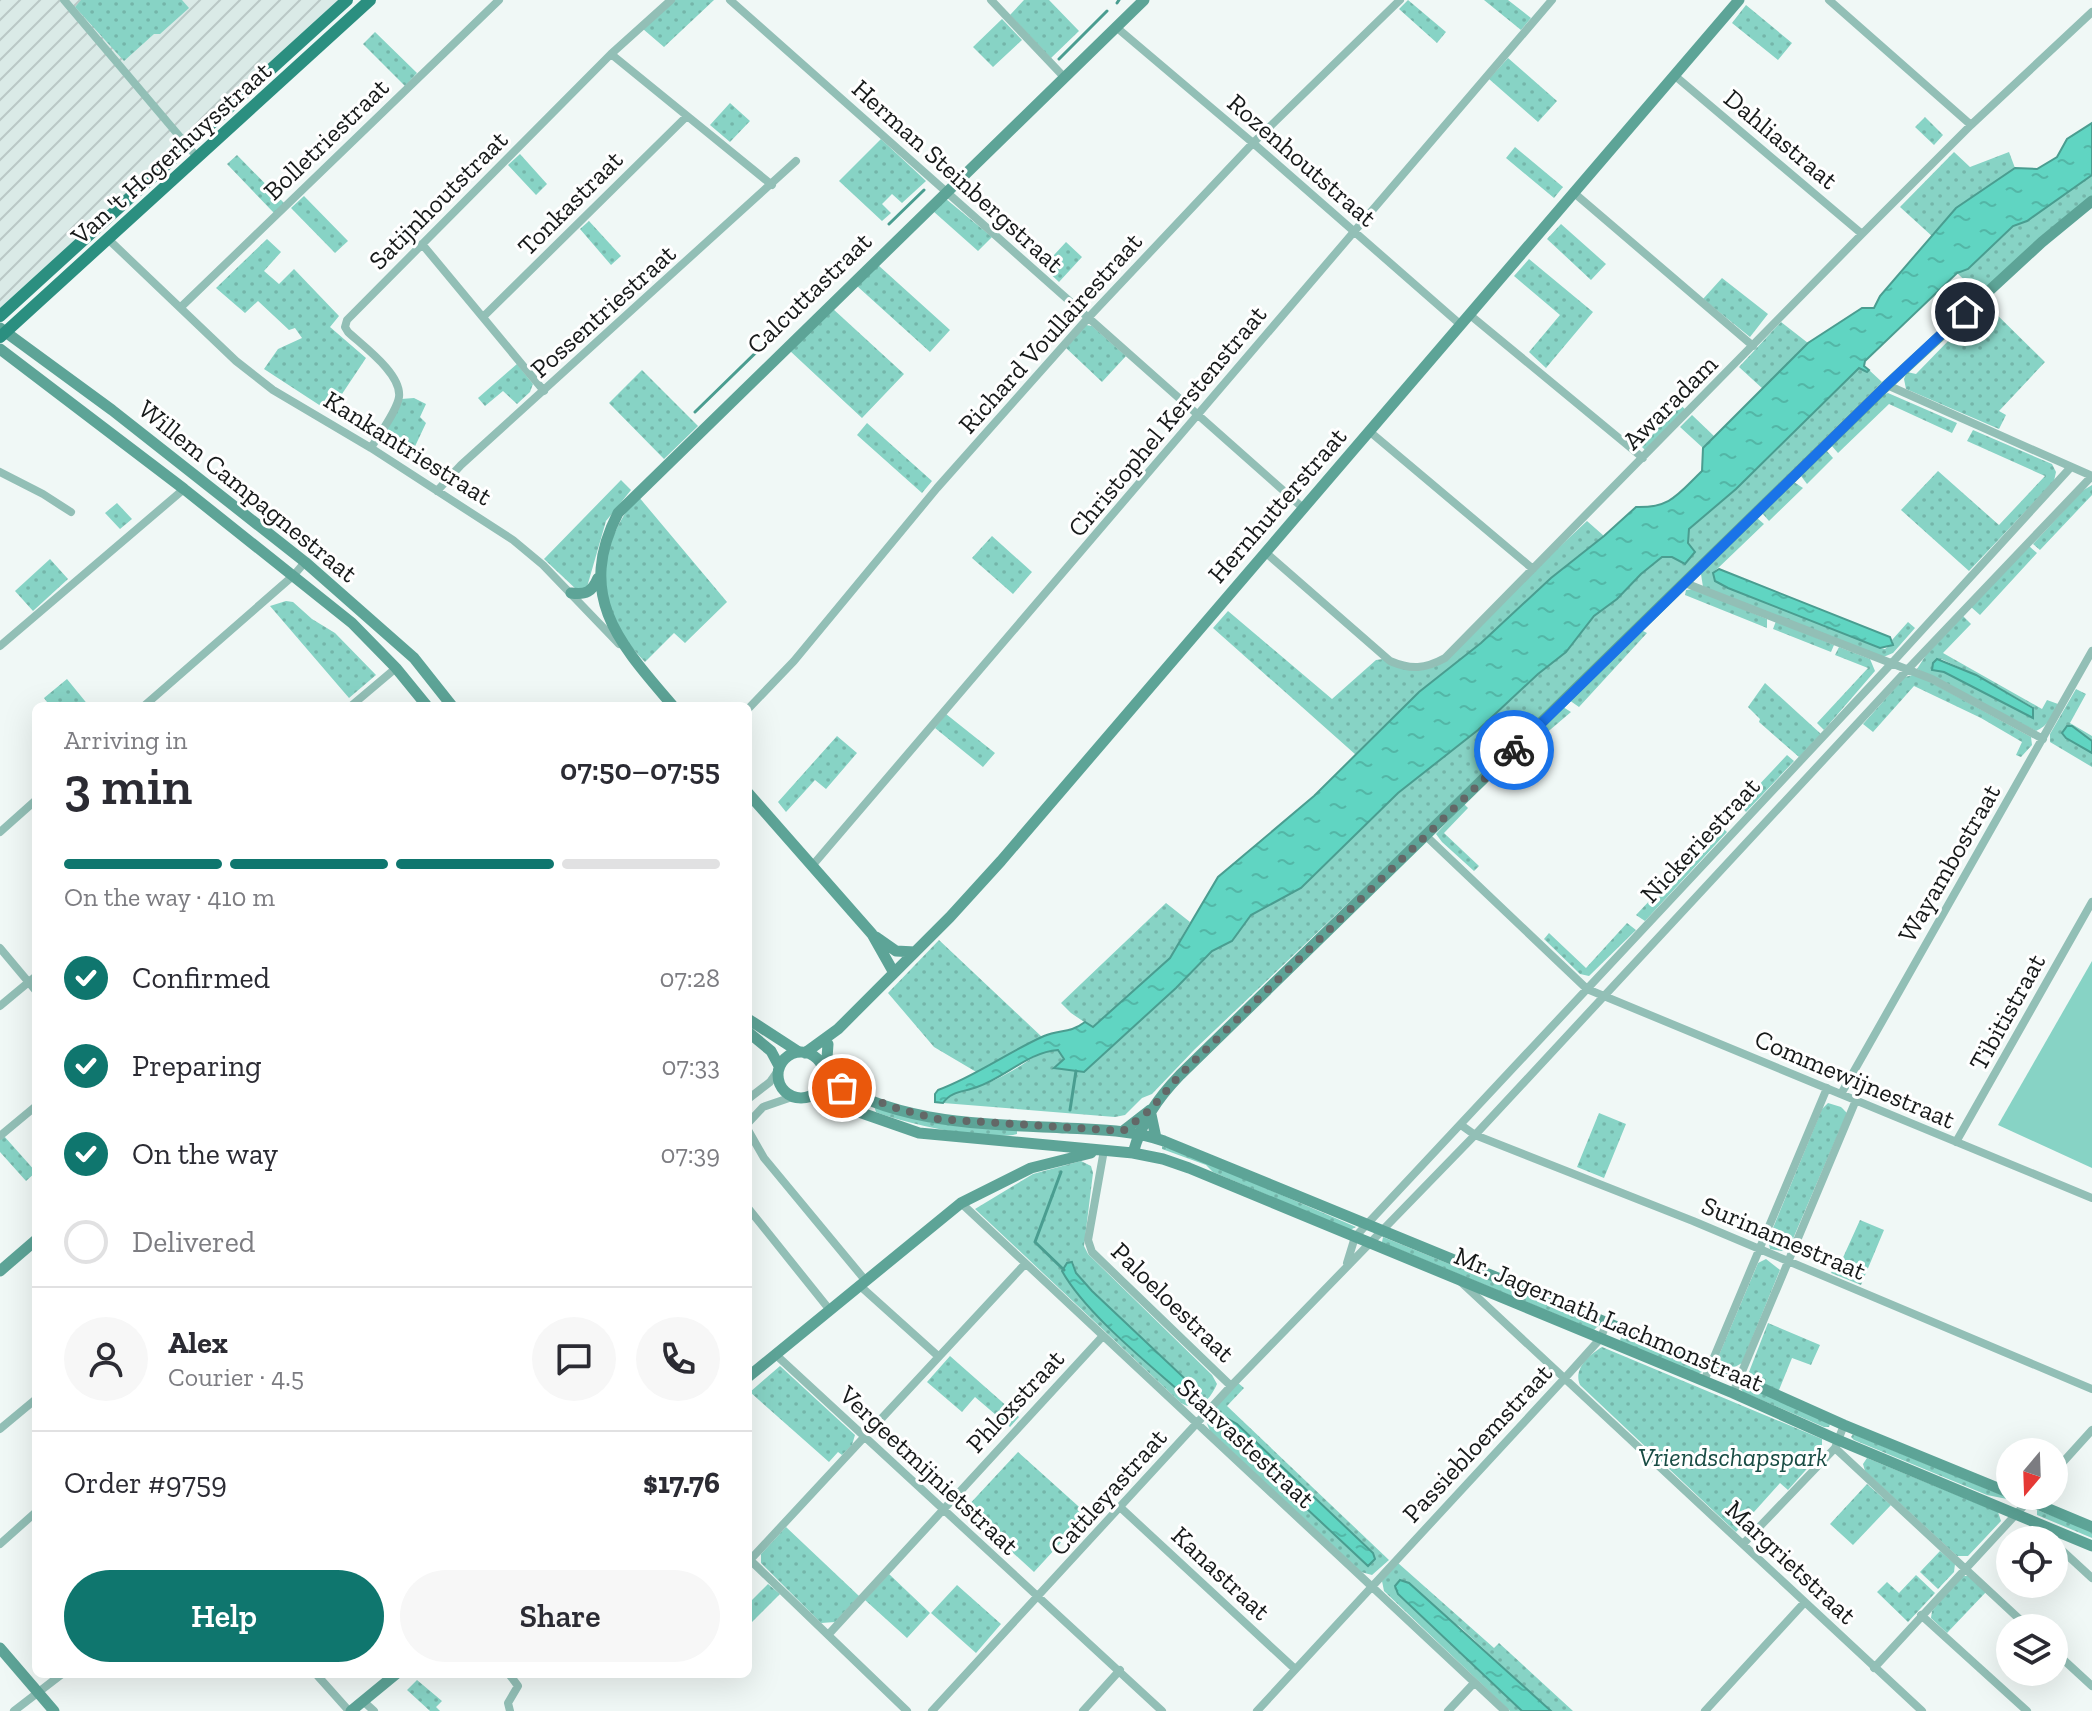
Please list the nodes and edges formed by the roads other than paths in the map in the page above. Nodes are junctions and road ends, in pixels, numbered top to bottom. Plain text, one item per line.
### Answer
1 (64, 0) edge
2 (347, 0) edge
3 (370, 0) edge
4 (499, 0) edge
5 (671, 0) edge
6 (730, 0) edge
7 (991, 0) edge
8 (1144, 0) edge
9 (1400, 0) edge
10 (1552, 0) edge
11 (1739, 0) edge
12 (1829, 0) edge
13 (2092, 3) edge
14 (2092, 12) edge
15 (2083, 18) junction
16 (1116, 27) junction
17 (611, 54) junction
18 (1674, 75) junction
19 (1064, 77) junction
20 (686, 117) junction
21 (1971, 125) junction
22 (1253, 143) junction
23 (186, 144) junction
24 (197, 157) junction
25 (796, 161) dead end
26 (772, 185) junction
27 (945, 192) junction
28 (1573, 192) junction
29 (2092, 201) edge
30 (1355, 231) junction
31 (1862, 234) junction
32 (108, 239) junction
33 (422, 244) junction
34 (181, 307) junction
35 (1470, 315) junction
36 (0, 316) edge
37 (483, 317) junction
38 (1088, 318) junction
39 (1461, 325) junction
40 (2, 332) edge
41 (1753, 346) junction
42 (0, 349) edge
43 (1887, 385) junction
44 (544, 391) junction
45 (112, 410) junction
46 (1197, 415) junction
47 (100, 425) junction
48 (1369, 431) junction
49 (371, 448) junction
50 (1643, 458) junction
51 (2071, 467) junction
52 (0, 472) edge
53 (2092, 476) edge
54 (184, 489) junction
55 (437, 491) junction
56 (1303, 508) junction
57 (71, 512) dead end
58 (1265, 552) junction
59 (305, 562) junction
60 (1533, 569) junction
61 (600, 572) junction
62 (294, 575) junction
63 (1685, 583) junction
64 (571, 593) junction
65 (0, 646) edge
66 (2092, 651) edge
67 (631, 656) junction
68 (1891, 664) junction
69 (396, 668) junction
70 (1907, 670) junction
71 (149, 702) edge
72 (356, 702) edge
73 (424, 702) edge
74 (449, 702) edge
75 (670, 702) edge
76 (752, 705) edge
77 (2043, 739) junction
78 (752, 798) edge
79 (32, 804) edge
80 (0, 832) edge
81 (1426, 836) junction
82 (812, 866) junction
83 (2092, 902) edge
84 (872, 934) junction
85 (0, 948) edge
86 (915, 952) junction
87 (894, 973) junction
88 (32, 979) edge
89 (1587, 989) junction
90 (1603, 998) junction
91 (0, 1006) edge
92 (752, 1021) edge
93 (838, 1029) junction
94 (752, 1035) edge
95 (828, 1044) junction
96 (802, 1052) junction
97 (820, 1063) junction
98 (778, 1069) junction
99 (824, 1076) junction
100 (842, 1088) junction
101 (1827, 1088) junction
102 (1841, 1094) junction
103 (752, 1096) edge
104 (813, 1096) junction
105 (792, 1097) junction
106 (1856, 1100) junction
107 (32, 1109) edge
108 (1150, 1110) junction
109 (752, 1120) edge
110 (1461, 1125) junction
111 (1123, 1131) junction
112 (752, 1133) edge
113 (1138, 1134) junction
114 (1475, 1135) junction
115 (0, 1136) edge
116 (1156, 1138) junction
117 (1956, 1142) junction
118 (1104, 1150) junction
119 (1133, 1153) junction
120 (2092, 1198) edge
121 (961, 1203) junction
122 (752, 1213) edge
123 (1368, 1224) junction
124 (1384, 1231) junction
125 (1355, 1237) junction
126 (1370, 1244) junction
127 (32, 1247) edge
128 (1759, 1250) junction
129 (1788, 1262) junction
130 (1025, 1264) junction
131 (1347, 1264) junction
132 (0, 1271) edge
133 (1457, 1279) junction
134 (862, 1283) junction
135 (829, 1309) junction
136 (1607, 1323) junction
137 (1102, 1337) junction
138 (1600, 1339) junction
139 (775, 1354) junction
140 (938, 1356) junction
141 (1710, 1365) junction
142 (752, 1374) edge
143 (1740, 1378) junction
144 (1564, 1379) junction
145 (1704, 1381) junction
146 (1231, 1386) junction
147 (2092, 1389) edge
148 (1733, 1393) junction
149 (32, 1402) edge
150 (1198, 1424) junction
151 (1844, 1425) junction
152 (0, 1429) edge
153 (2092, 1430) edge
154 (865, 1438) junction
155 (1836, 1444) junction
156 (2068, 1457) edge
157 (1996, 1487) edge
158 (943, 1508) junction
159 (1121, 1508) junction
160 (2018, 1510) edge
161 (2055, 1510) edge
162 (2015, 1514) junction
163 (32, 1516) edge
164 (2029, 1520) junction
165 (2035, 1526) edge
166 (2092, 1527) edge
167 (0, 1544) edge
168 (1743, 1544) junction
169 (2092, 1546) edge
170 (752, 1556) edge
171 (2068, 1556) edge
172 (752, 1562) edge
173 (1964, 1569) junction
174 (2092, 1578) edge
175 (1371, 1587) junction
176 (1038, 1599) junction
177 (1804, 1603) junction
178 (2014, 1614) edge
179 (1921, 1615) junction
180 (828, 1635) junction
181 (0, 1648) edge
182 (2068, 1664) edge
183 (1874, 1668) junction
184 (1295, 1669) junction
185 (1120, 1670) junction
186 (57, 1678) edge
187 (320, 1678) edge
188 (391, 1678) edge
189 (512, 1678) edge
190 (1474, 1683) junction
191 (2092, 1686) edge
192 (39, 1693) junction
193 (363, 1701) junction
194 (14, 1711) edge
195 (54, 1711) edge
196 (350, 1711) edge
197 (374, 1711) edge
198 (510, 1711) edge
199 (907, 1711) edge
200 (932, 1711) edge
201 (1083, 1711) edge
202 (1162, 1711) edge
203 (1257, 1711) edge
204 (1448, 1711) edge
205 (1505, 1711) edge
206 (1705, 1711) edge
207 (1922, 1711) edge
208 (2027, 1711) edge

1 - 23 street
2 - 23 main road, Van 't Hogerhuysstraat
3 - 24 main road, Van 't Hogerhuysstraat
4 - 34 street, Bolletriestraat
5 - 17 street, Satijnhoutstraat
6 - 27 street, Herman Steinbergstraat
7 - 19 street
8 - 16 main road, Calcuttastraat
9 - 22 street, Richard Voullairestraat
10 - 30 street, Christophel Kerstenstraat
11 - 18 main road, Hernhutterstraat
12 - 21 street
13 - 15 street, Awaradam
14 - 15 street, Awaradam
15 - 21 street, Awaradam
16 - 19 main road, Calcuttastraat
16 - 22 street, Rozenhoutstraat
17 - 20 street
17 - 33 street, Satijnhoutstraat
18 - 28 main road, Hernhutterstraat
18 - 31 street, Dahliastraat
19 - 27 main road, Calcuttastraat
20 - 26 street
20 - 37 street, Tonkastraat
21 - 31 street, Awaradam
22 - 30 street, Rozenhoutstraat
22 - 38 street, Richard Voullairestraat
23 - 24 street
23 - 36 main road, Van 't Hogerhuysstraat
24 - 32 main road, Van 't Hogerhuysstraat
25 - 26 street, Possentriestraat
26 - 44 street, Possentriestraat
27 - 38 street, Herman Steinbergstraat
27 - 61 main road, Calcuttastraat
28 - 35 main road, Hernhutterstraat
28 - 41 street
29 - 43 main road
30 - 39 street, Rozenhoutstraat
30 - 46 street, Christophel Kerstenstraat
31 - 41 street, Awaradam
32 - 34 street, Kankantriestraat
32 - 40 main road, Van 't Hogerhuysstraat
33 - 37 street
33 - 49 street, Satijnhoutstraat
34 - 49 street, Kankantriestraat
35 - 39 main road, Hernhutterstraat
35 - 50 street
37 - 44 street
38 - 46 street, Herman Steinbergstraat
38 - 76 street, Richard Voullairestraat
39 - 48 main road, Hernhutterstraat
40 - 45 main road, Willem Campagnestraat
41 - 50 street, Awaradam
42 - 47 main road, Willem Campagnestraat
43 - 51 street
43 - 63 main road
44 - 55 street, Possentriestraat
45 - 47 main road
45 - 59 main road, Willem Campagnestraat
46 - 56 street, Herman Steinbergstraat
46 - 82 street, Christophel Kerstenstraat
47 - 54 main road, Willem Campagnestraat
48 - 56 main road, Hernhutterstraat
48 - 60 street
49 - 55 street, Kankantriestraat
50 - 60 street, Awaradam
51 - 53 street
51 - 68 street, Nickeriestraat
52 - 57 street
53 - 70 street, Nickeriestraat
54 - 62 main road, Willem Campagnestraat
54 - 65 street
55 - 64 street, Kankantriestraat
56 - 58 main road, Hernhutterstraat
58 - 60 street, Awaradam
58 - 86 main road, Hernhutterstraat
59 - 62 street
59 - 74 main road, Willem Campagnestraat
61 - 64 main road
61 - 67 main road, Calcuttastraat
62 - 69 main road, Willem Campagnestraat
62 - 71 street
63 - 68 street
63 - 81 main road
64 - 67 street, Kankantriestraat
66 - 77 street, Wayambostraat
67 - 75 main road, Kankantriestraat
68 - 70 street
68 - 89 street, Nickeriestraat
69 - 72 street
69 - 73 main road, Willem Campagnestraat
70 - 77 street
70 - 90 street, Nickeriestraat
77 - 102 street, Wayambostraat
78 - 82 main road
79 - 80 street
81 - 89 street, Commewijnestraat
81 - 108 main road
82 - 84 main road
83 - 117 street, Tibitistraat
84 - 86 main road
84 - 87 main road
85 - 88 street
86 - 87 main road, Hernhutterstraat
87 - 93 main road, Hernhutterstraat
88 - 91 street
89 - 90 street, Commewijnestraat
89 - 110 street, Nickeriestraat
90 - 101 street, Commewijnestraat
90 - 114 street, Nickeriestraat
92 - 96 main road
93 - 95 main road, Hernhutterstraat
93 - 96 main road, Hernhutterstraat
94 - 98 main road
95 - 97 main road, Hernhutterstraat
95 - 100 main road
96 - 97 main road
96 - 98 main road
97 - 99 main road
98 - 103 street
98 - 105 main road
99 - 100 main road
99 - 104 main road
100 - 111 main road, Mr. Jagernath Lachmonstraat
101 - 102 street, Commewijnestraat
101 - 128 street
102 - 106 street, Commewijnestraat
104 - 105 main road
104 - 118 main road
105 - 109 street
106 - 117 street, Commewijnestraat
106 - 129 street
107 - 115 street
108 - 111 main road
108 - 113 main road
108 - 116 main road
110 - 114 street, Surinamestraat
110 - 123 street, Nickeriestraat
111 - 113 main road, Mr. Jagernath Lachmonstraat
112 - 134 street
113 - 116 main road, Mr. Jagernath Lachmonstraat
113 - 119 main road
114 - 124 street, Nickeriestraat
114 - 128 street, Surinamestraat
116 - 123 main road, Mr. Jagernath Lachmonstraat
117 - 120 street, Commewijnestraat
118 - 119 main road, Mr. Jagernath Lachmonstraat
118 - 121 main road
118 - 146 street, Paloeloestraat
119 - 125 main road, Mr. Jagernath Lachmonstraat
121 - 130 street, Stanvastestraat
121 - 134 main road
122 - 135 street
123 - 124 main road, Mr. Jagernath Lachmonstraat
123 - 125 street, Nickeriestraat
124 - 126 street, Cattleyastraat
124 - 136 main road, Mr. Jagernath Lachmonstraat
125 - 126 main road, Mr. Jagernath Lachmonstraat
125 - 131 street, Cattleyastraat
126 - 131 street, Cattleyastraat
126 - 133 main road, Mr. Jagernath Lachmonstraat
127 - 132 main road
128 - 129 street, Surinamestraat
128 - 141 street
129 - 143 street
129 - 147 street, Surinamestraat
130 - 137 street, Stanvastestraat
130 - 140 street
131 - 146 street, Cattleyastraat
133 - 138 main road, Mr. Jagernath Lachmonstraat
133 - 144 street, Margrietstraat
134 - 135 main road
134 - 140 street
135 - 139 main road
136 - 138 street, Passiebloemstraat
136 - 141 main road, Mr. Jagernath Lachmonstraat
137 - 150 street, Stanvastestraat
137 - 158 street, Phloxstraat
138 - 144 street, Passiebloemstraat
138 - 145 main road, Mr. Jagernath Lachmonstraat
139 - 142 main road
139 - 154 street, Vergeetmijnietstraat
140 - 154 street
141 - 143 main road, Mr. Jagernath Lachmonstraat
141 - 145 street
143 - 148 street
143 - 151 main road, Mr. Jagernath Lachmonstraat
144 - 168 street, Margrietstraat
144 - 175 street, Passiebloemstraat
145 - 148 main road, Mr. Jagernath Lachmonstraat
146 - 150 street, Cattleyastraat
148 - 155 main road, Mr. Jagernath Lachmonstraat
149 - 152 street
150 - 159 street, Cattleyastraat
150 - 175 street, Stanvastestraat
151 - 155 street
151 - 157 main road, Mr. Jagernath Lachmonstraat
153 - 156 street
154 - 158 street, Vergeetmijnietstraat
154 - 170 street
155 - 162 main road, Mr. Jagernath Lachmonstraat
155 - 168 street
155 - 173 street
158 - 176 street, Vergeetmijnietstraat
158 - 180 street, Phloxstraat
159 - 176 street, Cattleyastraat
159 - 184 street, Kanastraat
160 - 162 street
161 - 166 main road
162 - 164 main road, Mr. Jagernath Lachmonstraat
162 - 173 street
163 - 167 street
164 - 165 street
164 - 169 main road, Mr. Jagernath Lachmonstraat
168 - 177 street, Margrietstraat
171 - 174 street
172 - 180 street
173 - 178 street
173 - 179 street
175 - 184 street, Passiebloemstraat
175 - 190 street, Stanvastestraat
176 - 185 street, Vergeetmijnietstraat
176 - 200 street, Cattleyastraat
177 - 183 street, Margrietstraat
177 - 206 street
179 - 183 street
179 - 208 street
180 - 199 street
181 - 192 main road
182 - 191 street
183 - 207 street, Margrietstraat
184 - 203 street, Passiebloemstraat
185 - 201 street
185 - 202 street, Vergeetmijnietstraat
186 - 192 street
187 - 196 street
188 - 193 main road
189 - 198 street
190 - 204 street
190 - 205 street, Stanvastestraat
192 - 194 street
192 - 195 main road
193 - 196 main road
193 - 197 street

